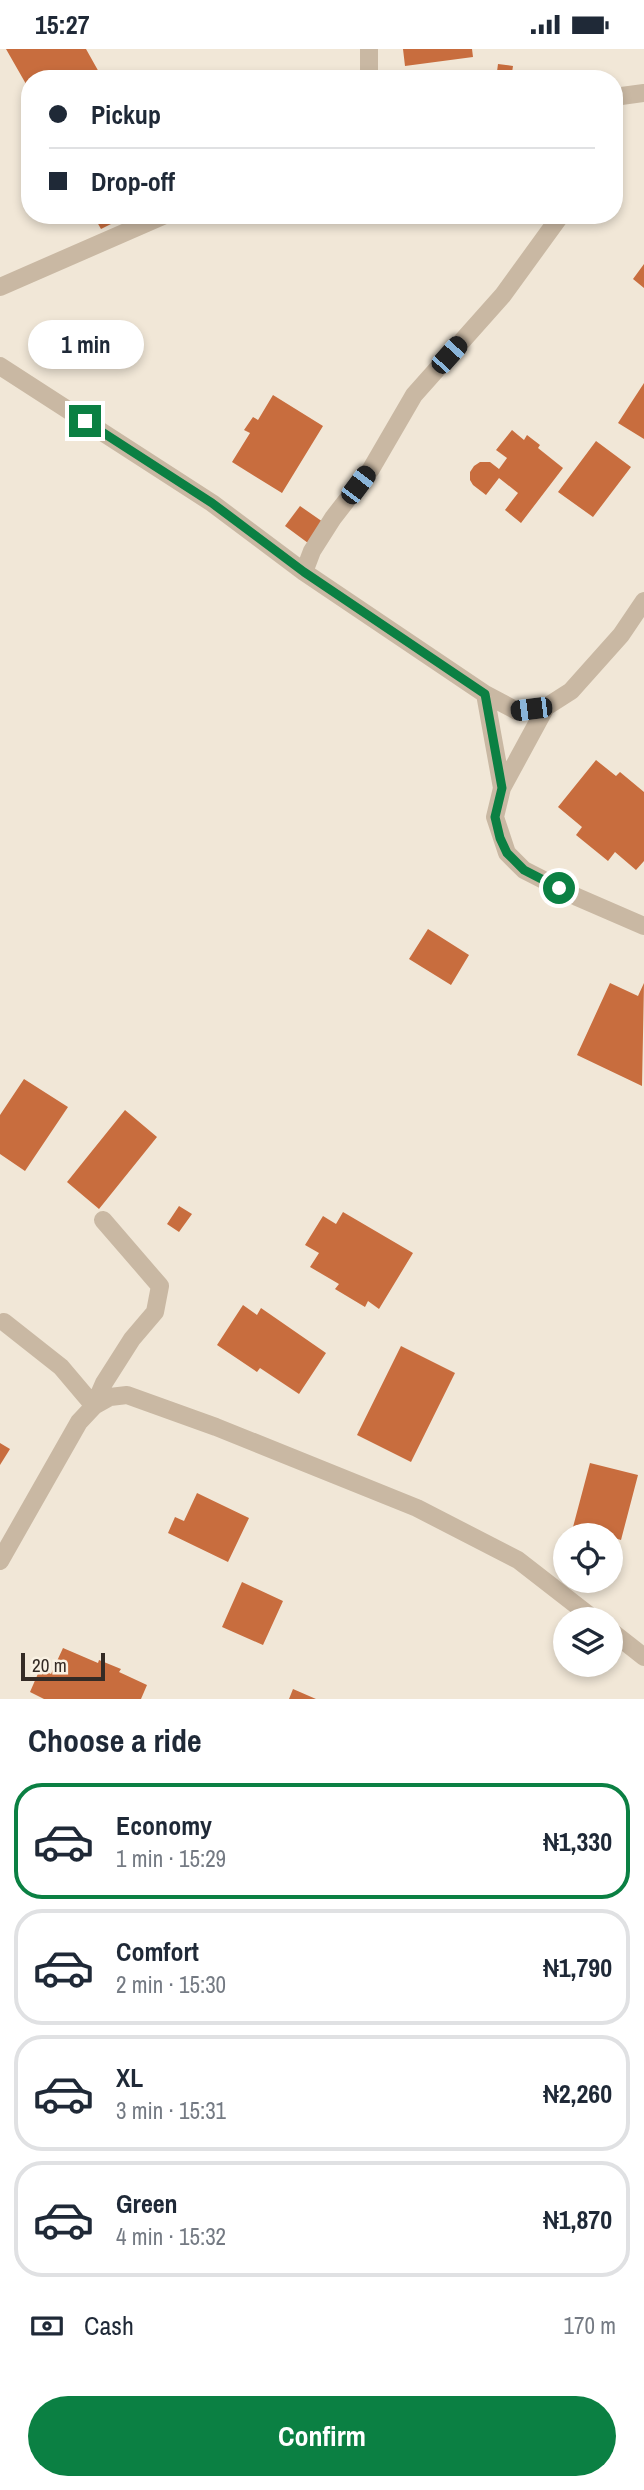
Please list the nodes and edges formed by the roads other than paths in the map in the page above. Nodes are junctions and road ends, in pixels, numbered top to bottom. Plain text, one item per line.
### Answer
1 (369, 49) edge
2 (369, 70) edge
3 (644, 93) edge
4 (623, 96) edge
5 (144, 224) edge
6 (554, 224) edge
7 (0, 287) edge
8 (0, 366) edge
9 (304, 572) junction
10 (644, 601) edge
11 (485, 694) junction
12 (545, 707) junction
13 (502, 788) junction
14 (644, 926) edge
15 (103, 1220) dead end
16 (4, 1322) dead end
17 (94, 1406) junction
18 (0, 1560) edge
19 (579, 1607) edge
20 (623, 1640) edge
21 (644, 1657) edge

1 - 2 street
3 - 4 street
5 - 7 street
6 - 9 street
8 - 9 street
9 - 11 street
10 - 12 street
11 - 12 street
11 - 13 street
12 - 13 street
13 - 14 street
15 - 17 street
16 - 17 street
17 - 18 street
17 - 19 street
20 - 21 street

